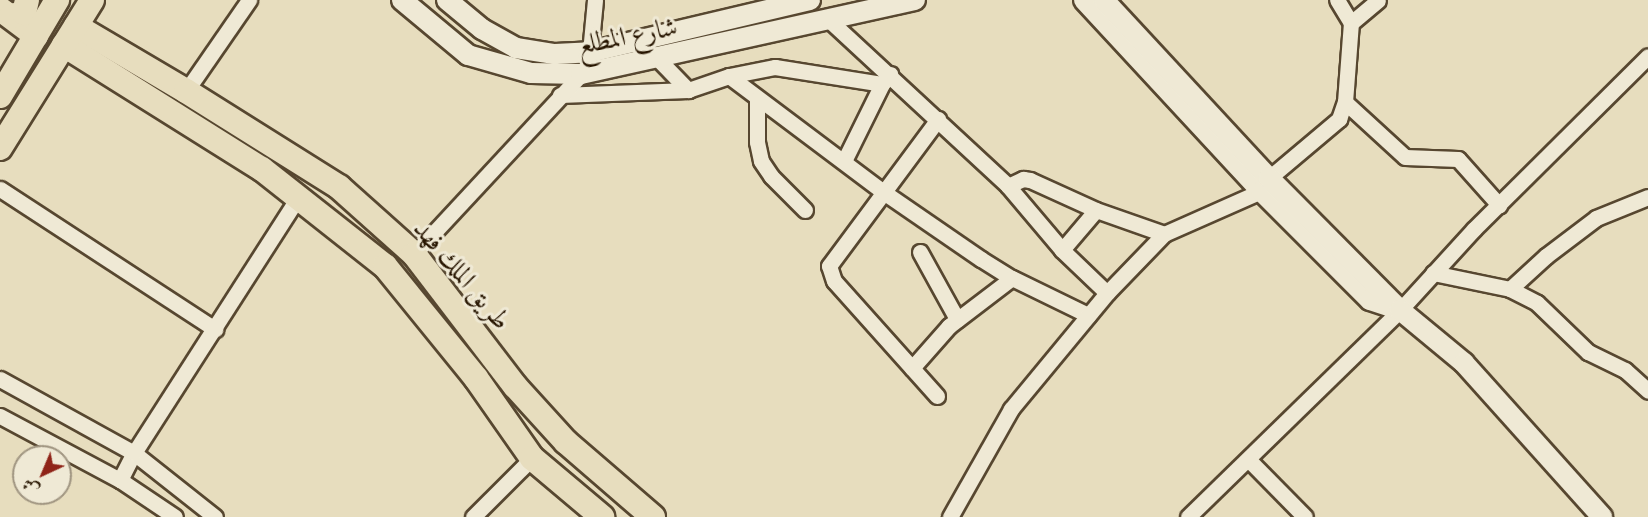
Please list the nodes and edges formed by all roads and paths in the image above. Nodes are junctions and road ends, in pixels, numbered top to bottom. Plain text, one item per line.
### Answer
1 (92, 0) edge
2 (249, 0) edge
3 (402, 0) edge
4 (447, 0) edge
5 (595, 0) edge
6 (810, 0) edge
7 (915, 0) edge
8 (1084, 0) edge
9 (1337, 0) edge
10 (1378, 0) edge
11 (1110, 4) edge
12 (16, 6) edge
13 (53, 7) edge
14 (829, 20) junction
15 (1351, 23) junction
16 (70, 35) junction
17 (36, 36) junction
18 (590, 52) junction
19 (1648, 56) edge
20 (657, 58) junction
21 (113, 60) junction
22 (580, 74) junction
23 (729, 76) junction
24 (886, 79) junction
25 (688, 90) junction
26 (186, 91) junction
27 (560, 95) junction
28 (0, 96) edge
29 (757, 99) junction
30 (1345, 102) junction
31 (938, 119) junction
32 (0, 148) edge
33 (844, 161) junction
34 (1265, 185) junction
35 (1008, 186) junction
36 (0, 189) edge
37 (882, 191) junction
38 (1648, 197) edge
39 (297, 199) junction
40 (1499, 205) junction
41 (805, 210) dead end
42 (1096, 210) junction
43 (1164, 234) junction
44 (1062, 250) junction
45 (920, 252) dead end
46 (414, 254) junction
47 (1433, 273) junction
48 (1012, 278) junction
49 (1510, 290) junction
50 (1107, 292) junction
51 (1400, 310) junction
52 (1088, 315) junction
53 (957, 319) junction
54 (215, 329) junction
55 (912, 368) junction
56 (0, 379) edge
57 (1648, 391) edge
58 (937, 396) dead end
59 (0, 416) edge
60 (134, 453) junction
61 (532, 458) junction
62 (1248, 459) junction
63 (120, 480) junction
64 (176, 517) edge
65 (215, 517) edge
66 (473, 517) edge
67 (602, 517) edge
68 (653, 517) edge
69 (950, 517) edge
70 (1188, 517) edge
71 (1305, 517) edge
72 (1602, 517) edge

1 - 16 main road
2 - 26 street
3 - 22 street, شارع المطلع
4 - 18 street, شارع المطلع
5 - 18 street
6 - 18 street, شارع المطلع
7 - 14 street, شارع المطلع
8 - 34 street
9 - 15 street
10 - 15 street
11 - 34 street
12 - 13 main road
12 - 17 main road
13 - 17 main road
14 - 20 street, شارع المطلع
14 - 24 street
15 - 30 street
16 - 21 main road, طريق الملك فهد
16 - 32 main road
17 - 28 main road
19 - 40 street
20 - 22 street, شارع المطلع
20 - 25 street
21 - 26 main road, طريق الملك فهد
21 - 39 main road, طريق الملك فهد
22 - 27 street
23 - 24 street
23 - 25 street
23 - 29 street
24 - 31 street
24 - 33 street
25 - 27 street
26 - 46 main road, طريق الملك فهد
27 - 46 street
29 - 33 street
29 - 41 street
30 - 34 street
30 - 40 street
31 - 35 street
31 - 37 street
33 - 37 street
34 - 43 street
34 - 51 street
35 - 42 street
35 - 44 street
36 - 54 street
37 - 48 street
37 - 55 street
38 - 49 street
39 - 54 street
39 - 61 main road, طريق الملك فهد
40 - 47 street
42 - 43 street
42 - 44 street
43 - 50 street
44 - 50 street
45 - 53 street
46 - 68 main road, طريق الملك فهد
47 - 49 street
47 - 51 street
48 - 52 street
48 - 53 street
49 - 57 street
50 - 52 street
51 - 62 street
51 - 72 street
52 - 69 street
53 - 55 street
54 - 60 street
55 - 58 street
56 - 60 street
59 - 63 street
60 - 63 street
60 - 65 street
61 - 66 street
61 - 67 main road, طريق الملك فهد
62 - 70 street
62 - 71 street
63 - 64 street

